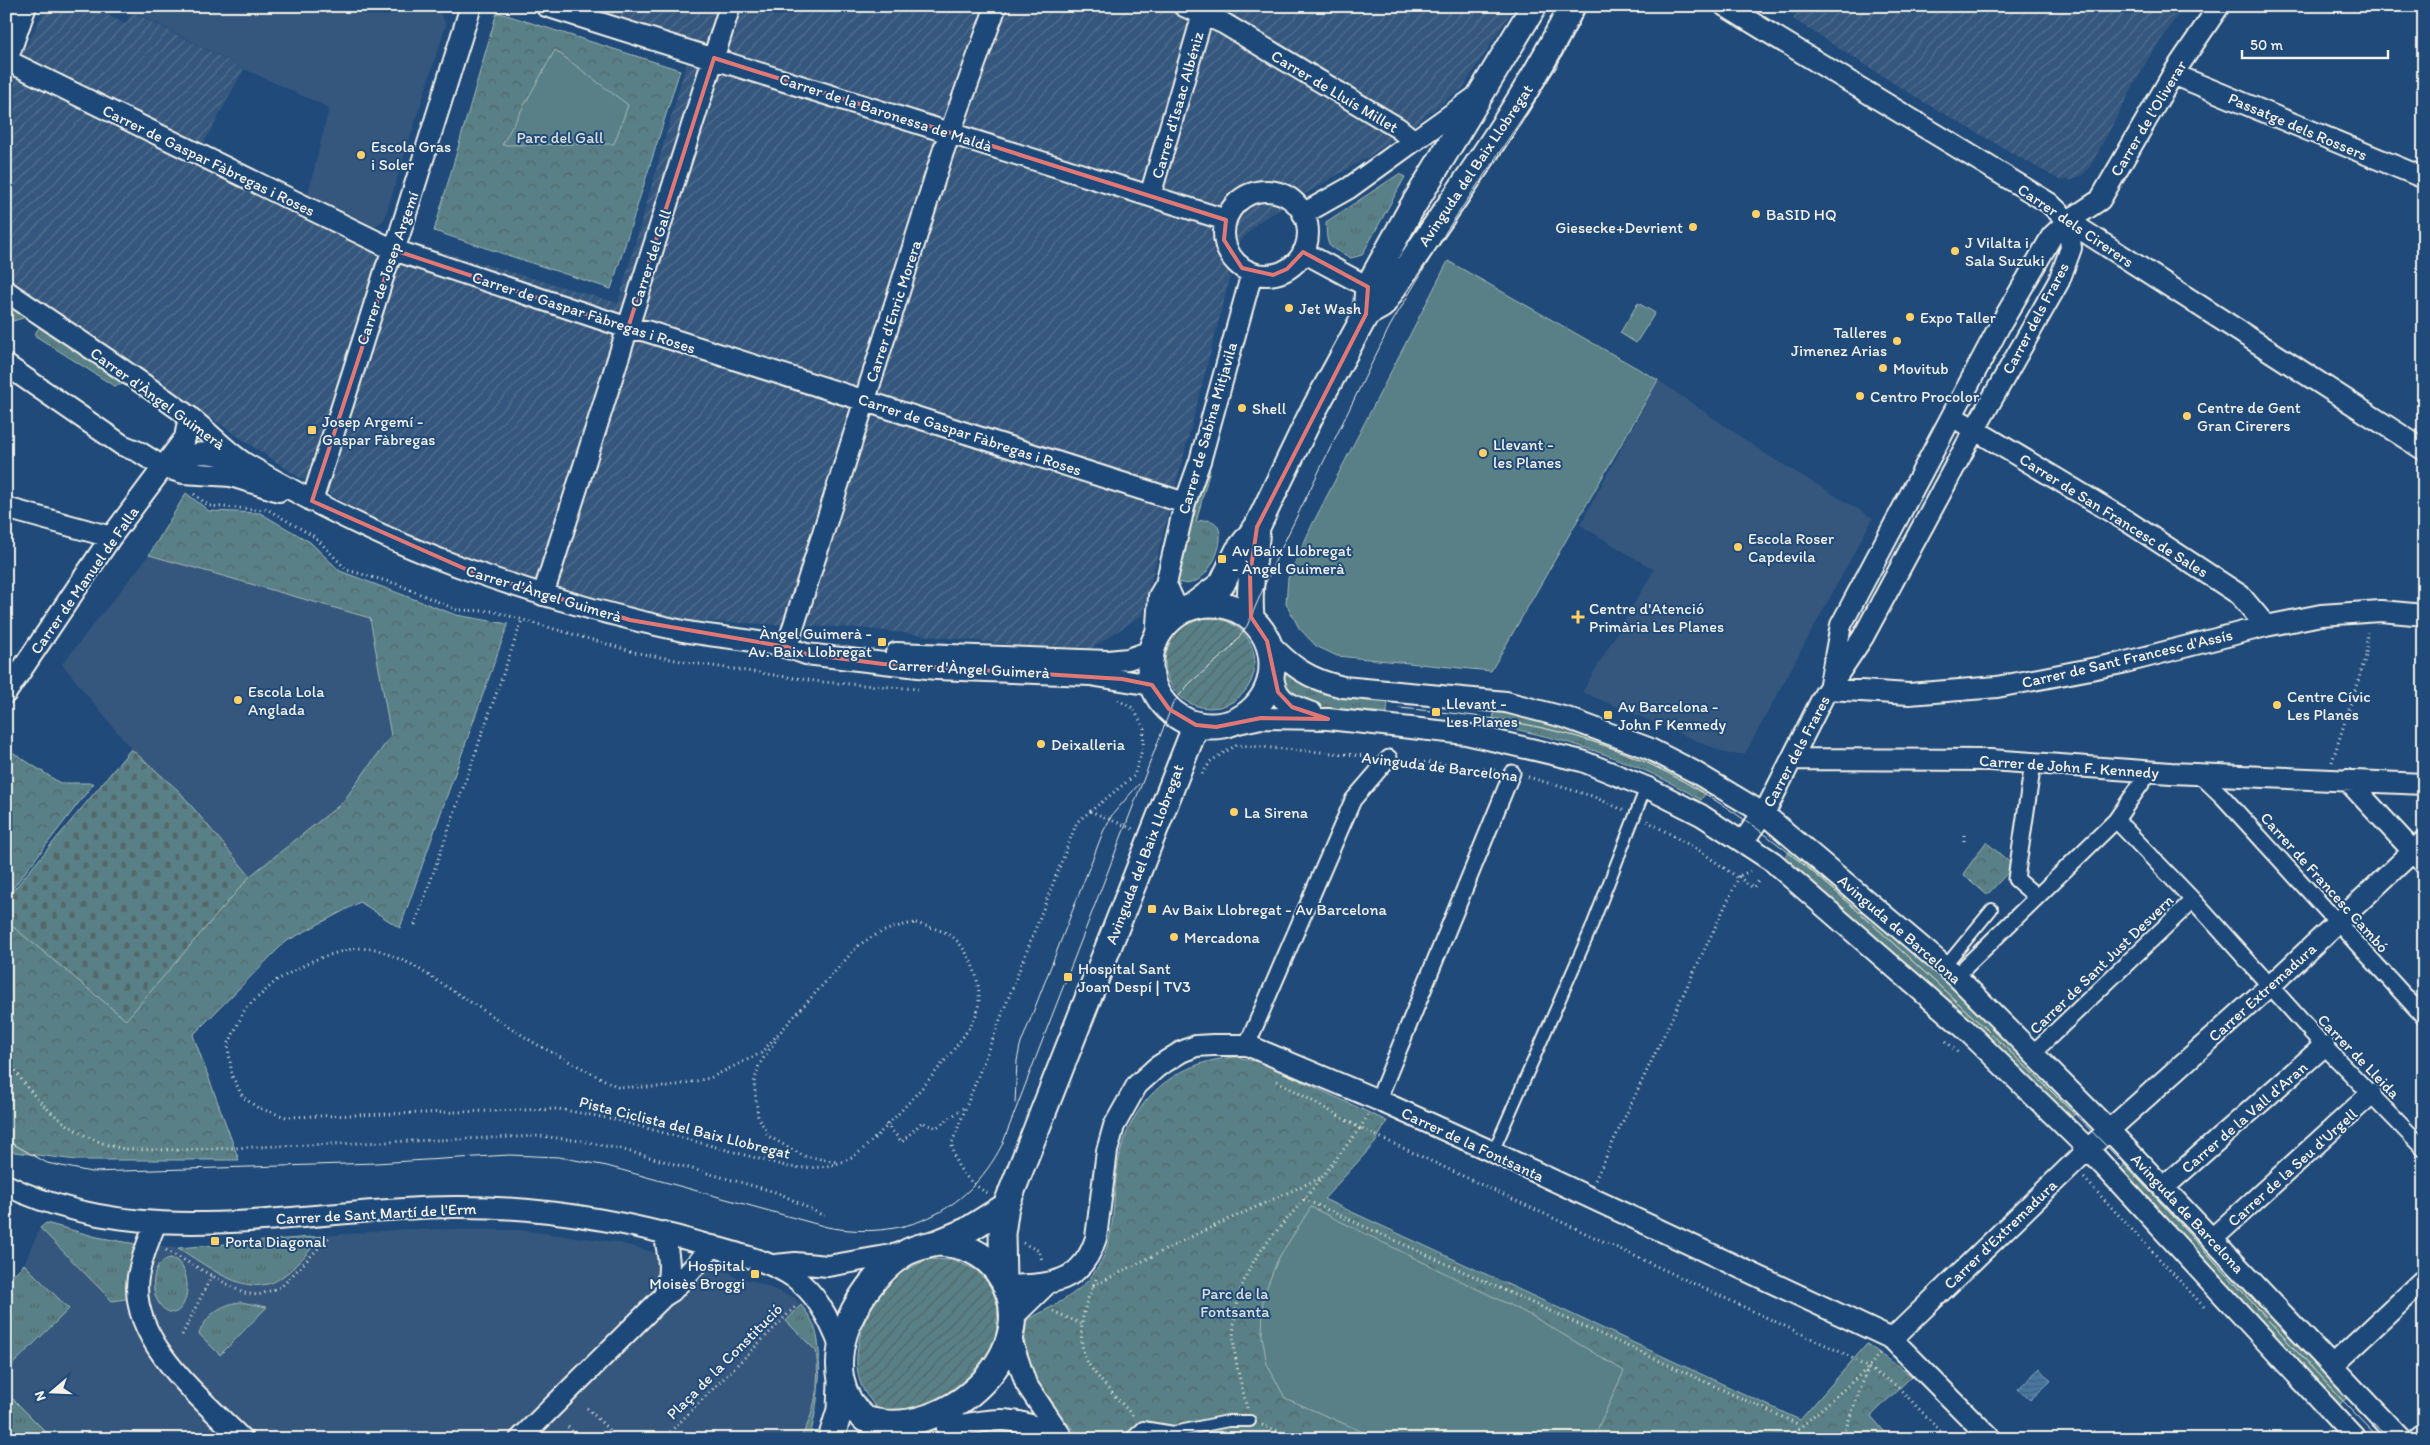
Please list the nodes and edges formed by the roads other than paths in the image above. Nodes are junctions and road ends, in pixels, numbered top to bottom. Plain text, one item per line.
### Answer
1 (26, 6) edge
2 (471, 6) edge
3 (546, 6) edge
4 (730, 6) edge
5 (996, 6) edge
6 (1184, 6) edge
7 (1534, 6) edge
8 (1572, 6) edge
9 (1725, 6) edge
10 (2219, 6) edge
11 (1204, 14) junction
12 (714, 58) junction
13 (7, 61) edge
14 (2173, 74) junction
15 (1479, 95) junction
16 (950, 132) junction
17 (1414, 141) junction
18 (2424, 178) edge
19 (1150, 196) junction
20 (1303, 214) junction
21 (1226, 220) junction
22 (2068, 221) junction
23 (394, 250) junction
24 (1303, 252) junction
25 (1252, 273) junction
26 (1368, 286) junction
27 (6, 291) edge
28 (1366, 314) junction
29 (628, 328) junction
30 (6, 365) edge
31 (864, 401) junction
32 (189, 416) junction
33 (1953, 417) junction
34 (1974, 428) junction
35 (2424, 450) edge
36 (244, 463) junction
37 (163, 467) junction
38 (312, 501) junction
39 (1185, 503) junction
40 (6, 508) edge
41 (1257, 527) junction
42 (112, 537) junction
43 (1166, 584) junction
44 (543, 595) junction
45 (1188, 608) junction
46 (2424, 616) edge
47 (1251, 617) junction
48 (2266, 626) junction
49 (1267, 642) junction
50 (1153, 645) junction
51 (787, 647) junction
52 (1272, 668) junction
53 (1152, 685) junction
54 (1829, 689) junction
55 (6, 693) edge
56 (1328, 719) junction
57 (1196, 725) junction
58 (1229, 725) junction
59 (1389, 758) road end
60 (1792, 759) junction
61 (2033, 763) junction
62 (2150, 771) junction
63 (2198, 773) junction
64 (1512, 774) road end
65 (2347, 780) junction
66 (2424, 784) edge
67 (1646, 786) junction
68 (1763, 813) junction
69 (2116, 820) junction
70 (1743, 842) junction
71 (2420, 852) edge
72 (2037, 897) junction
73 (2193, 900) junction
74 (1992, 909) dead end
75 (2337, 923) junction
76 (1951, 971) junction
77 (2270, 986) junction
78 (2424, 1017) edge
79 (1247, 1045) junction
80 (2324, 1046) junction
81 (2033, 1053) junction
82 (2371, 1094) junction
83 (1378, 1100) junction
84 (2109, 1130) junction
85 (2088, 1149) junction
86 (2424, 1149) edge
87 (1493, 1152) junction
88 (6, 1185) edge
89 (2164, 1188) junction
90 (1006, 1206) junction
91 (156, 1222) junction
92 (664, 1232) junction
93 (2212, 1239) junction
94 (937, 1243) junction
95 (713, 1246) junction
96 (903, 1253) junction
97 (775, 1265) junction
98 (2424, 1280) edge
99 (1005, 1283) junction
100 (1047, 1284) junction
101 (664, 1296) junction
102 (1012, 1328) junction
103 (1892, 1339) junction
104 (841, 1349) junction
105 (2333, 1365) junction
106 (841, 1377) junction
107 (1250, 1421) road end
108 (2424, 1433) edge
109 (932, 1434) edge
110 (242, 1439) edge
111 (520, 1439) edge
112 (831, 1439) edge
113 (1063, 1439) edge
114 (1130, 1439) edge
115 (1991, 1439) edge
116 (2356, 1439) edge
117 (2401, 1439) edge
118 (2417, 1439) edge

1 - 13 street
2 - 23 street, Carrer de Josep Argemí
3 - 12 street, Carrer de la Baronessa de Maldà
4 - 12 street, Carrer del Gall
5 - 16 street, Carrer d'Enric Morera
6 - 11 street, Carrer de Lluís Millet
7 - 15 street, Avinguda del Baix Llobregat
8 - 28 street, Avinguda del Baix Llobregat
9 - 22 street, Carrer dels Cirerers
10 - 14 street, Carrer de l'Oliverar
11 - 17 street, Carrer de Lluís Millet
11 - 19 street, Carrer d'Isaac Albéniz
12 - 16 street, Carrer de la Baronessa de Maldà
12 - 29 street, Carrer del Gall
13 - 23 street, Carrer de Gaspar Fàbregas i Roses
14 - 18 street, Passatge dels Rossers
14 - 22 street, Carrer de l'Oliverar
15 - 17 street, Carrer de Lluís Millet
15 - 26 street, Avinguda del Baix Llobregat
16 - 19 street, Carrer de la Baronessa de Maldà
16 - 31 street, Carrer d'Enric Morera
17 - 20 street
19 - 21 street, Carrer de la Baronessa de Maldà
20 - 21 street
20 - 24 street
21 - 25 street
22 - 33 street, Carrer dels Frares
22 - 34 street, Carrer dels Frares
22 - 35 street, Carrer dels Cirerers
23 - 29 street, Carrer de Gaspar Fàbregas i Roses
23 - 38 street, Carrer de Josep Argemí
24 - 25 street
24 - 26 street
25 - 39 street, Carrer de Sabina Mitjavila
26 - 28 street, Avinguda del Baix Llobregat
27 - 32 street, Carrer d'Àngel Guimerà
28 - 41 street, Avinguda del Baix Llobregat
29 - 31 street, Carrer de Gaspar Fàbregas i Roses
29 - 44 street, Carrer del Gall
30 - 37 street, Carrer d'Àngel Guimerà
31 - 39 street, Carrer de Gaspar Fàbregas i Roses
31 - 51 street, Carrer d'Enric Morera
32 - 36 street, Carrer d'Àngel Guimerà
32 - 37 street, Carrer de Manuel de Falla
33 - 34 street, Carrer de San Francesc de Sales
33 - 54 street, Carrer dels Frares
34 - 48 street, Carrer de San Francesc de Sales
34 - 54 street, Carrer dels Frares
36 - 37 street, Carrer de Manuel de Falla
36 - 38 street, Carrer d'Àngel Guimerà
37 - 38 street, Carrer d'Àngel Guimerà
37 - 42 street, Carrer de Manuel de Falla
38 - 44 street, Carrer d'Àngel Guimerà
39 - 43 street, Carrer de Sabina Mitjavila
40 - 42 street
41 - 45 street, Avinguda del Baix Llobregat
41 - 47 street, Avinguda del Baix Llobregat
42 - 55 street, Carrer de Manuel de Falla
43 - 45 street
43 - 50 street, Carrer de Sabina Mitjavila
44 - 51 street, Carrer d'Àngel Guimerà
45 - 47 street
45 - 50 street
46 - 48 street, Carrer de Sant Francesc d'Assís
47 - 49 street
48 - 54 street, Carrer de Sant Francesc d'Assís
49 - 52 street
49 - 68 street, Avinguda de Barcelona
50 - 51 street, Carrer d'Àngel Guimerà
50 - 53 street
51 - 53 street, Carrer d'Àngel Guimerà
52 - 56 street
52 - 58 street
53 - 57 street
54 - 60 street, Carrer dels Frares
56 - 58 street
56 - 67 street, Avinguda de Barcelona
57 - 58 street
57 - 90 street, Avinguda del Baix Llobregat
59 - 79 street
60 - 61 street, Carrer de John F. Kennedy
60 - 68 street, Carrer dels Frares
61 - 62 street, Carrer de John F. Kennedy
61 - 72 street
62 - 63 street, Carrer de John F. Kennedy
62 - 69 street
63 - 65 street, Carrer de John F. Kennedy
63 - 75 street, Carrer de Francesc Cambó
64 - 83 street
65 - 66 street, Carrer de John F. Kennedy
65 - 71 street
67 - 70 street, Avinguda de Barcelona
67 - 87 lane
68 - 70 street, Carrer dels Frares
68 - 76 street, Avinguda de Barcelona
69 - 72 street
69 - 73 street, Carrer de Lleida
70 - 85 street, Avinguda de Barcelona
71 - 75 street, Carrer Extremadura
72 - 76 street
73 - 77 street, Carrer de Lleida
73 - 81 street, Carrer de Sant Just Desvern
74 - 76 lane
75 - 77 street, Carrer Extremadura
75 - 78 street, Carrer de Francesc Cambó
76 - 81 street, Avinguda de Barcelona
77 - 80 street, Carrer de Lleida
77 - 84 street, Carrer Extremadura
79 - 83 street, Carrer de la Fontsanta
79 - 100 street, Carrer de la Fontsanta
80 - 82 street, Carrer de Lleida
80 - 89 street, Carrer de la Vall d'Aran
81 - 84 street, Avinguda de Barcelona
82 - 86 street, Carrer de Lleida
82 - 93 street, Carrer de la Seu d'Urgell
83 - 87 street, Carrer de la Fontsanta
84 - 85 street, Carrer d'Extremadura
84 - 89 street, Avinguda de Barcelona
85 - 103 street, Carrer d'Extremadura
85 - 116 street, Avinguda de Barcelona
87 - 103 street, Carrer de la Fontsanta
88 - 91 street, Carrer de Sant Martí de l'Erm
89 - 93 street, Avinguda de Barcelona
90 - 94 street
90 - 99 street, Avinguda del Baix Llobregat
91 - 92 street, Carrer de Sant Martí de l'Erm
91 - 110 street
92 - 95 street, Carrer de Sant Martí de l'Erm
92 - 101 street
93 - 105 street, Avinguda de Barcelona
94 - 96 street
94 - 99 street
95 - 97 street, Carrer de Sant Martí de l'Erm
95 - 101 street
96 - 97 street, Carrer de Sant Martí de l'Erm
96 - 104 street
97 - 104 street, Carrer de Sant Martí de l'Erm
98 - 105 street
99 - 100 street, Carrer de la Fontsanta
99 - 102 street
100 - 102 street, Carrer de la Fontsanta
101 - 111 street
102 - 109 street
102 - 113 street
103 - 115 street, Carrer de la Fontsanta
104 - 106 street
105 - 117 street, Avinguda de Barcelona
106 - 109 street
106 - 112 street
107 - 114 lane
108 - 118 street
109 - 113 street

